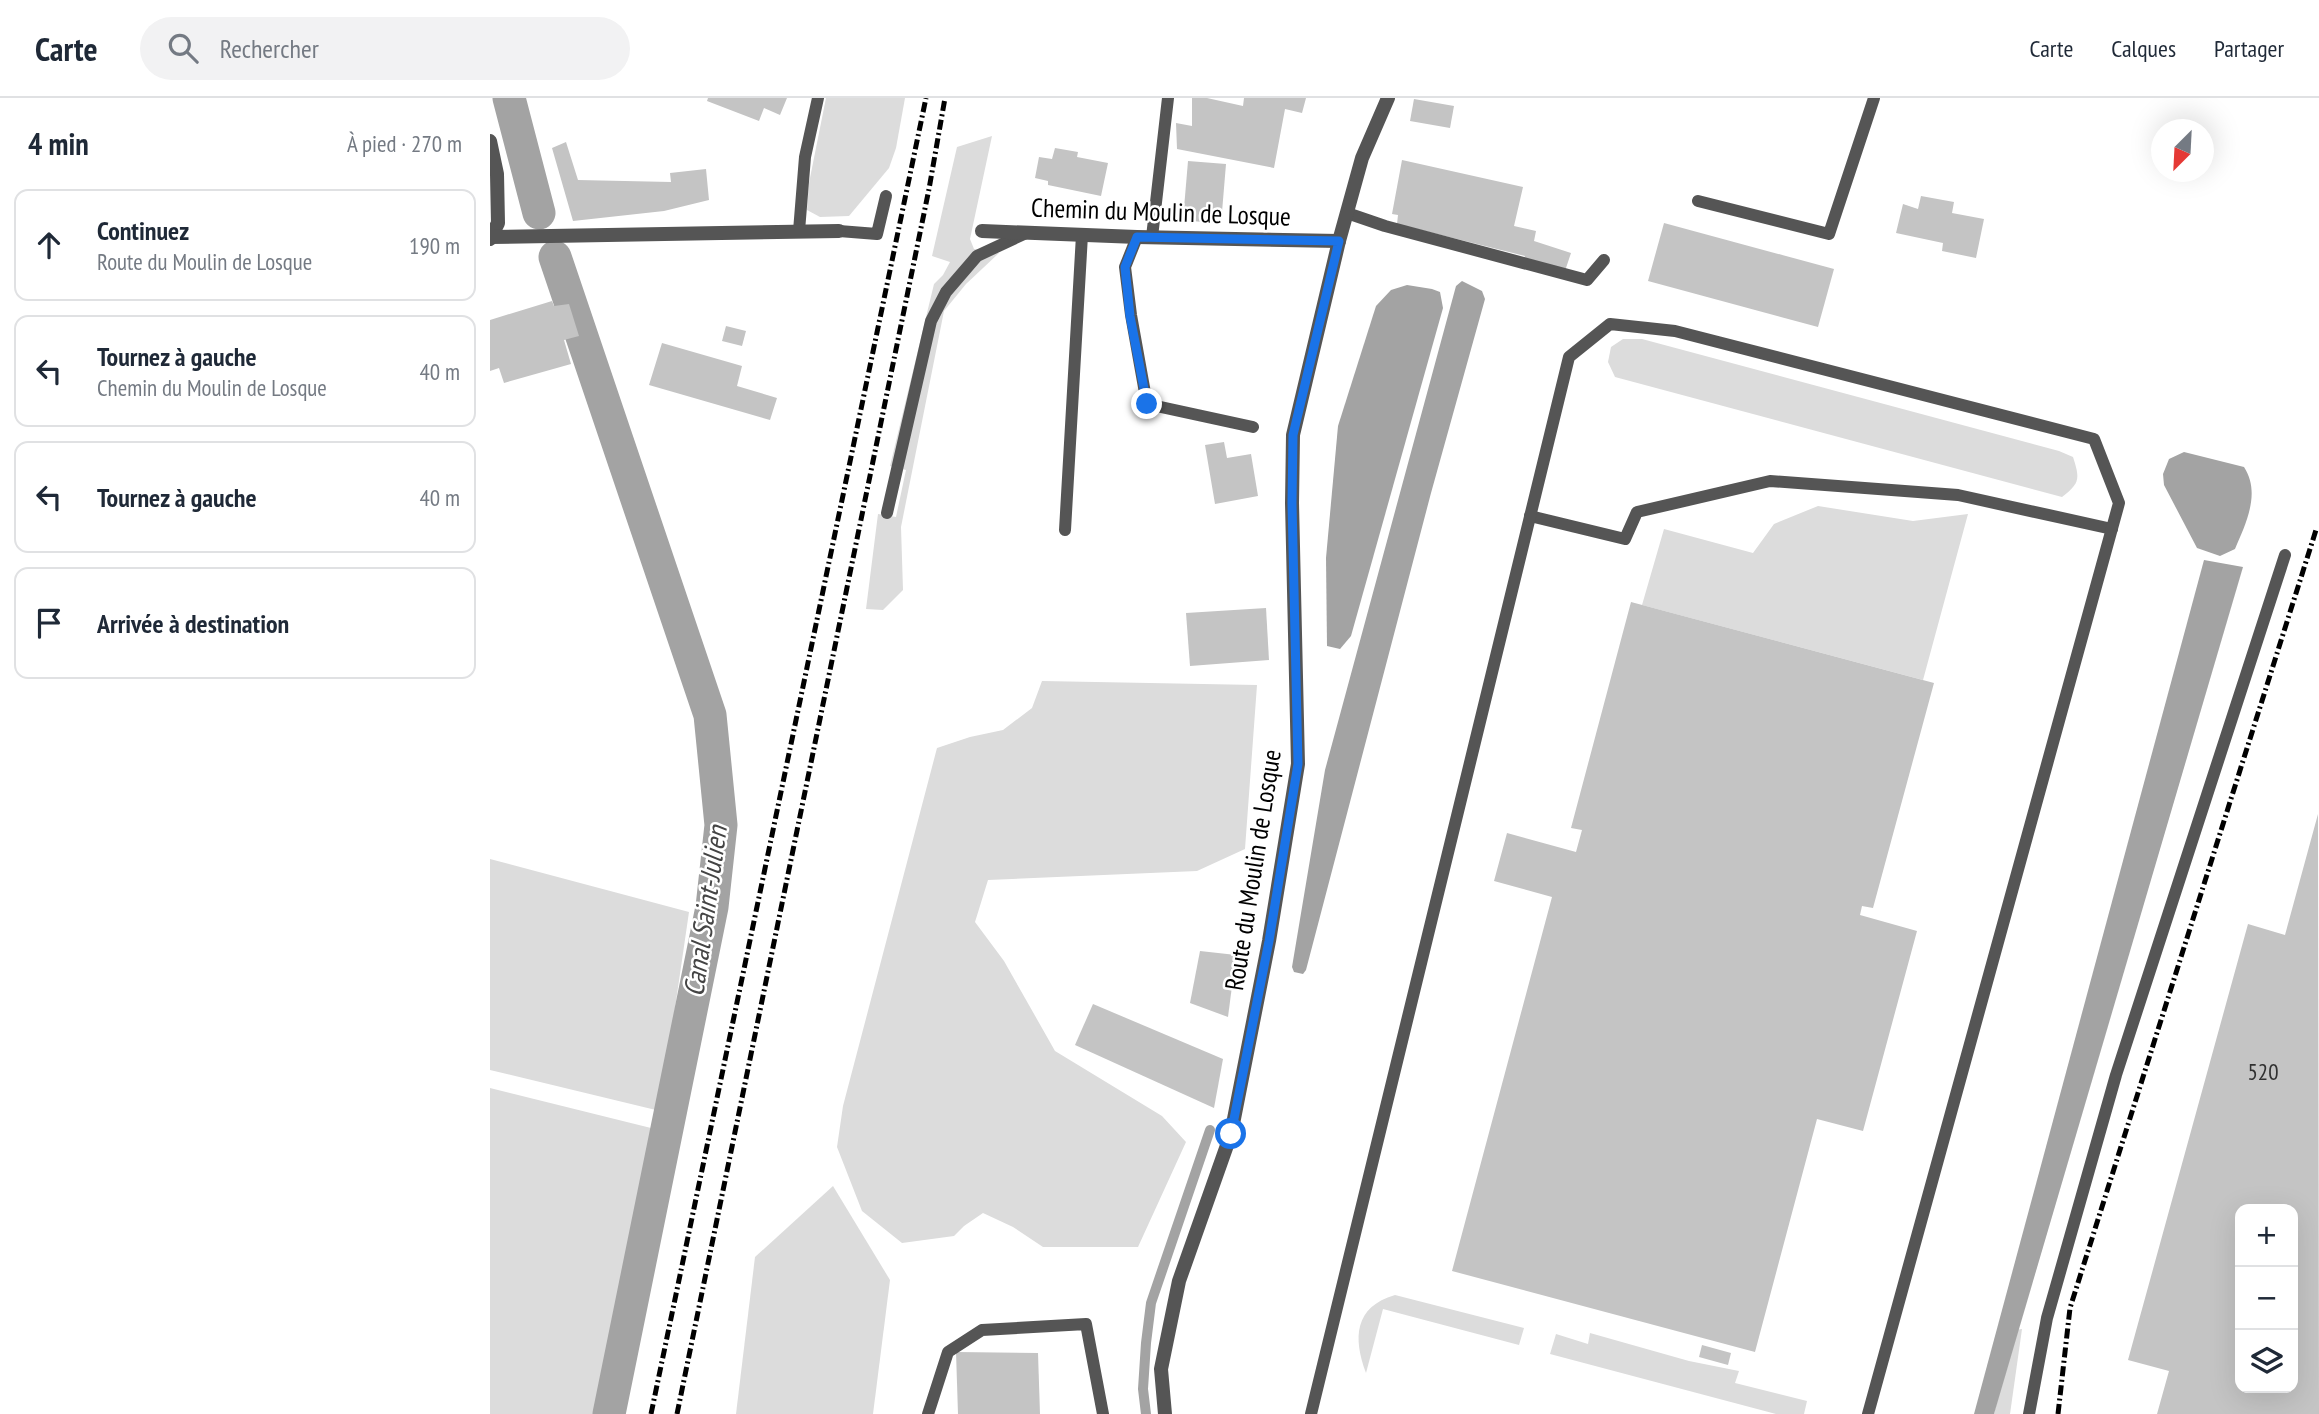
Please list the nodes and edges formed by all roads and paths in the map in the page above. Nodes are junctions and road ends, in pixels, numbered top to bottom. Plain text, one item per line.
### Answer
1 (818, 98) edge
2 (1168, 98) edge
3 (1388, 98) edge
4 (1874, 98) edge
5 (490, 141) edge
6 (886, 196) dead end
7 (1698, 201) dead end
8 (1346, 213) junction
9 (839, 231) joint
10 (982, 231) dead end
11 (799, 232) junction
12 (1027, 233) junction
13 (1082, 234) junction
14 (1145, 237) junction
15 (491, 238) edge
16 (1339, 241) junction
17 (1604, 260) dead end
18 (1253, 427) dead end
19 (887, 513) dead end
20 (1530, 516) junction
21 (2112, 529) junction
22 (1065, 530) dead end
23 (2285, 555) dead end
24 (928, 1414) edge
25 (1103, 1414) edge
26 (1165, 1414) edge
27 (1311, 1414) edge
28 (1868, 1414) edge
29 (2029, 1414) edge

1 - 11 lane
2 - 14 lane
3 - 8 street, Route du Moulin de Losque
4 - 7 lane
5 - 15 street
6 - 9 lane
8 - 16 street, Route du Moulin de Losque
8 - 17 lane
9 - 11 street
10 - 12 street, Chemin du Moulin de Losque
11 - 15 street
12 - 13 street, Chemin du Moulin de Losque
12 - 19 lane
13 - 14 street, Chemin du Moulin de Losque
13 - 22 lane
14 - 16 street, Chemin du Moulin de Losque
14 - 18 lane
16 - 26 street, Route du Moulin de Losque
20 - 21 lane
20 - 21 lane
20 - 27 lane
21 - 28 lane
23 - 29 lane
24 - 25 lane

